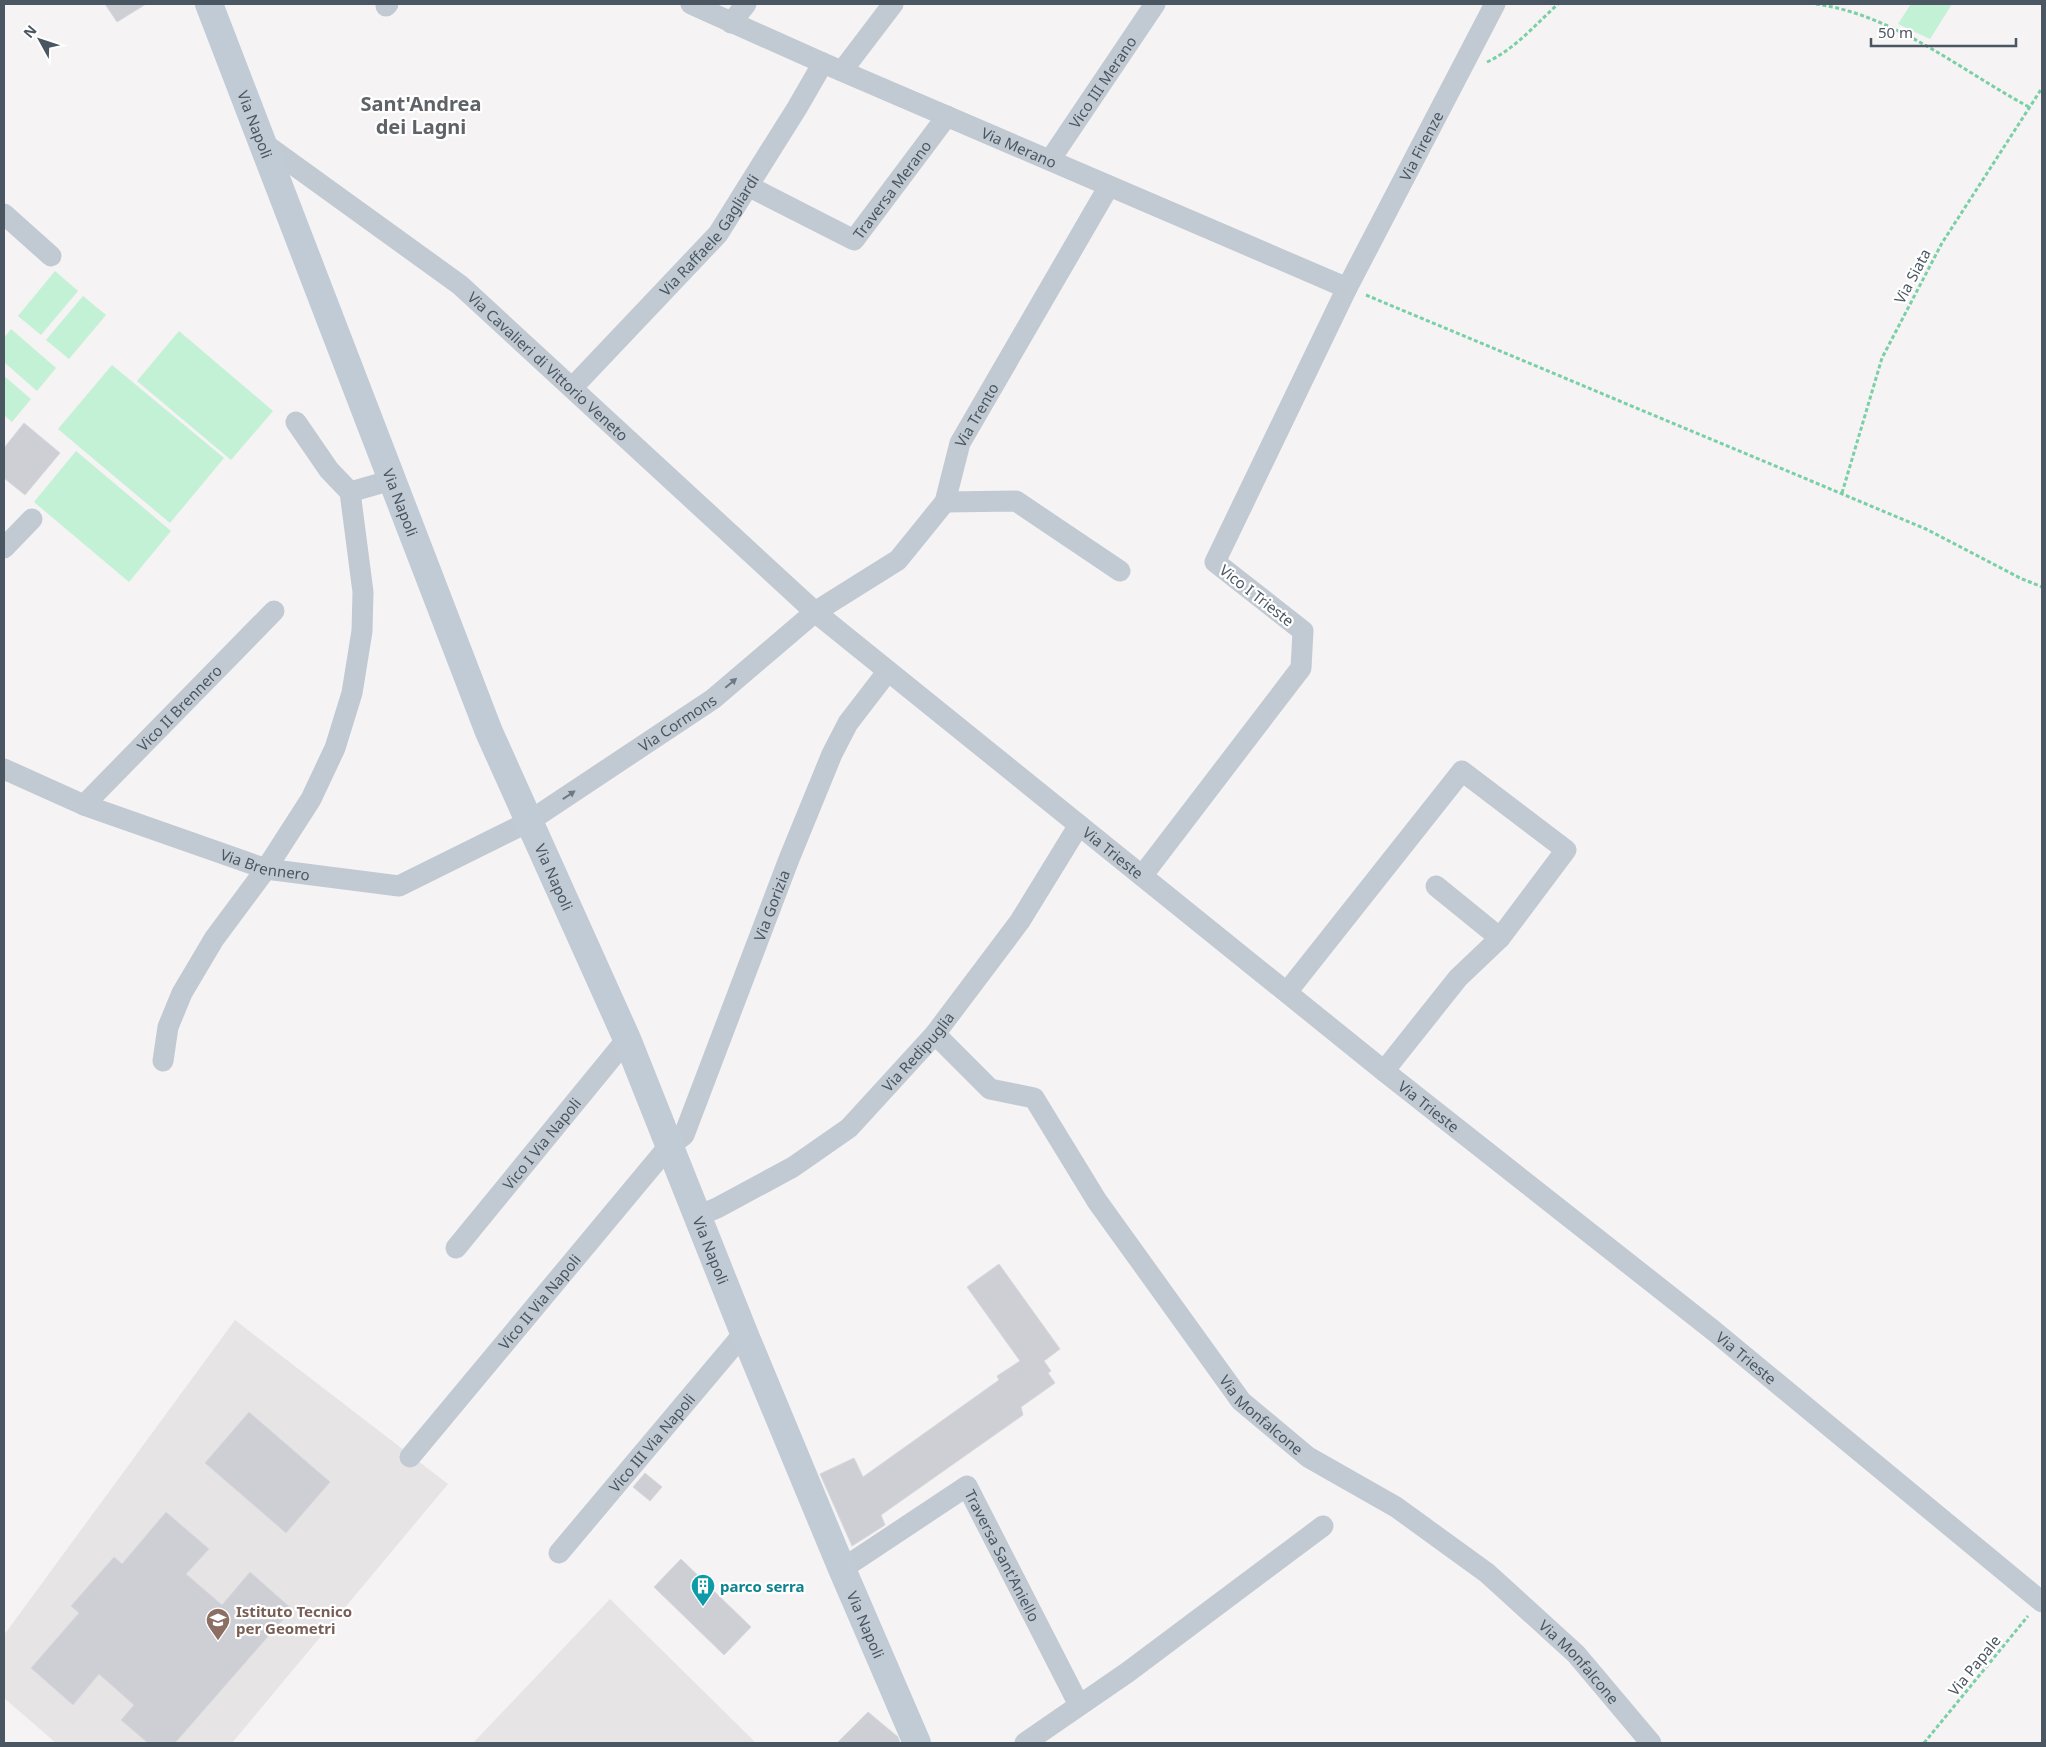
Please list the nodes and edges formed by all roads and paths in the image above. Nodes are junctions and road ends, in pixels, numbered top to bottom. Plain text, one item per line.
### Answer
1 (210, 4) edge
2 (691, 4) edge
3 (746, 4) edge
4 (894, 4) edge
5 (1155, 4) edge
6 (1495, 4) edge
7 (1558, 4) edge
8 (1816, 4) edge
9 (731, 23) junction
10 (822, 63) junction
11 (1460, 70) junction
12 (842, 71) junction
13 (2042, 88) edge
14 (2029, 107) junction
15 (946, 116) junction
16 (262, 142) junction
17 (1050, 160) junction
18 (748, 186) junction
19 (1109, 186) junction
20 (4, 214) edge
21 (50, 256) dead end
22 (1347, 288) junction
23 (572, 388) junction
24 (296, 422) dead end
25 (392, 480) junction
26 (350, 492) junction
27 (1842, 493) junction
28 (944, 502) junction
29 (32, 519) dead end
30 (4, 548) edge
31 (1120, 571) dead end
32 (2042, 587) edge
33 (274, 611) dead end
34 (815, 612) junction
35 (888, 670) junction
36 (4, 768) edge
37 (84, 805) junction
38 (528, 822) junction
39 (1079, 825) junction
40 (266, 869) junction
41 (1142, 876) junction
42 (1436, 886) dead end
43 (1500, 938) junction
44 (1287, 992) junction
45 (935, 1034) junction
46 (627, 1040) junction
47 (163, 1061) dead end
48 (1384, 1070) junction
49 (668, 1146) junction
50 (697, 1216) junction
51 (456, 1248) dead end
52 (744, 1333) junction
53 (410, 1457) dead end
54 (1323, 1526) dead end
55 (559, 1552) dead end
56 (842, 1569) junction
57 (2041, 1601) edge
58 (1079, 1706) junction
59 (917, 1743) edge
60 (1025, 1743) edge
61 (1650, 1743) edge
62 (1924, 1743) edge

1 - 16 street, Via Napoli
2 - 9 street, Via Merano
3 - 9 street
4 - 12 street
5 - 17 street, Vico III Merano
6 - 11 street, Via Firenze
7 - 11 path
8 - 14 path
9 - 10 street, Via Merano
10 - 12 street, Via Merano
10 - 18 street, Via Raffaele Gagliardi
11 - 22 street, Via Firenze
12 - 15 street, Via Merano
13 - 14 path, Via Siata
14 - 27 path, Via Siata
15 - 17 street, Via Merano
15 - 18 street, Traversa Merano
16 - 23 street, Via Cavalieri di Vittorio Veneto
16 - 25 street, Via Napoli
17 - 19 street, Via Merano
18 - 23 street, Via Raffaele Gagliardi
19 - 22 street, Via Merano
19 - 28 street, Via Trento
20 - 21 street
22 - 27 path
22 - 41 street, Vico I Trieste
23 - 34 street, Via Cavalieri di Vittorio Veneto
24 - 26 street
25 - 26 street
25 - 38 street, Via Napoli
26 - 40 street
27 - 32 path
28 - 31 street
28 - 34 street, Via Trento
29 - 30 street
33 - 37 street, Vico II Brennero
34 - 35 street, Via Trieste
38 -> 34 street, Via Cormons
35 - 39 street, Via Trieste
35 - 49 street, Via Gorizia
36 - 37 street, Via Brennero
37 - 40 street, Via Brennero
38 - 40 street, Via Brennero
38 - 46 street, Via Napoli
39 - 41 street, Via Trieste
39 - 45 street, Via Redipuglia
40 - 47 street
41 - 44 street, Via Trieste
42 - 43 street
43 - 44 street
43 - 48 street
44 - 48 street, Via Trieste
45 - 50 street, Via Redipuglia
45 - 61 street, Via Monfalcone
46 - 49 street, Via Napoli
46 - 51 street, Vico I Via Napoli
48 - 57 street, Via Trieste
49 - 50 street, Via Napoli
49 - 53 street, Vico II Via Napoli
50 - 52 street, Via Napoli
52 - 55 street, Vico III Via Napoli
52 - 56 street, Via Napoli
54 - 58 street
56 - 58 street, Traversa Sant'Aniello
56 - 59 street, Via Napoli
57 - 62 path, Via Papale
58 - 60 street

